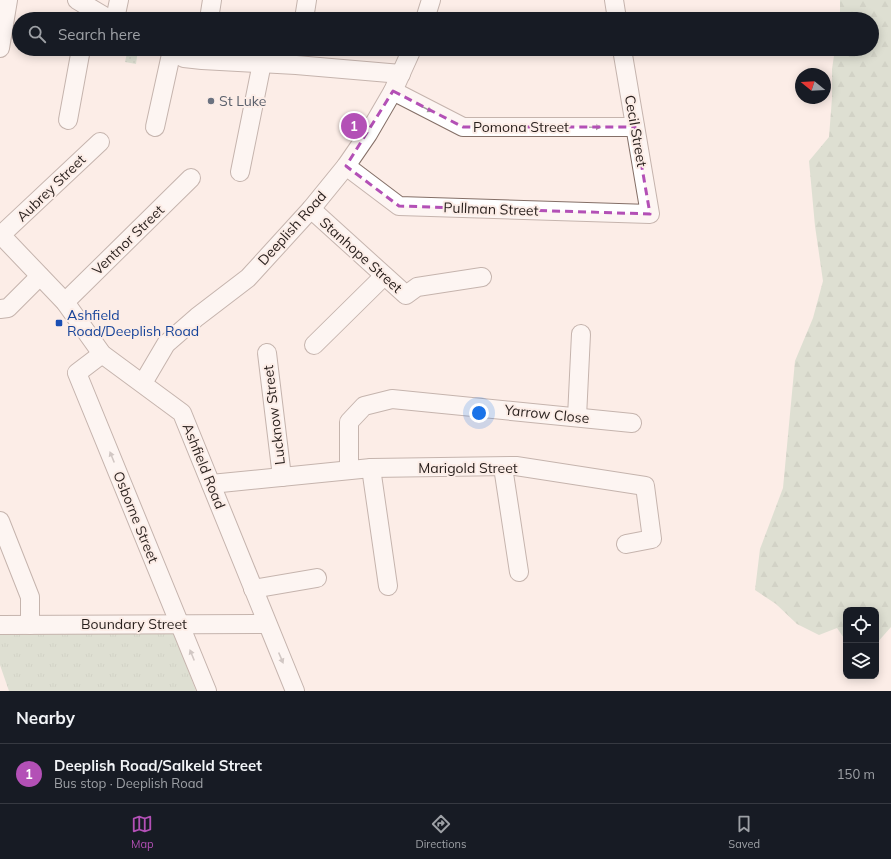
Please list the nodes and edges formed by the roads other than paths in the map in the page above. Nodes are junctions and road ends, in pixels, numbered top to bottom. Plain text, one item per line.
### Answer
1 (8, 0) edge
2 (119, 0) edge
3 (212, 0) edge
4 (307, 0) edge
5 (431, 0) edge
6 (614, 0) edge
7 (116, 12) edge
8 (210, 12) edge
9 (305, 12) edge
10 (427, 12) edge
11 (616, 12) edge
12 (0, 48) edge
13 (79, 56) edge
14 (169, 56) edge
15 (180, 56) edge
16 (194, 56) edge
17 (216, 56) edge
18 (409, 56) edge
19 (623, 56) edge
20 (297, 57) edge
21 (262, 63) junction
22 (401, 74) junction
23 (392, 91) junction
24 (68, 120) dead end
25 (155, 127) dead end
26 (635, 127) junction
27 (100, 142) dead end
28 (346, 166) junction
29 (240, 172) dead end
30 (191, 178) dead end
31 (311, 210) junction
32 (650, 214) joint
33 (1, 234) edge
34 (40, 276) junction
35 (384, 276) junction
36 (482, 277) dead end
37 (65, 302) junction
38 (0, 309) edge
39 (581, 334) dead end
40 (314, 345) dead end
41 (267, 353) dead end
42 (102, 354) junction
43 (143, 383) junction
44 (577, 417) junction
45 (632, 423) dead end
46 (503, 467) junction
47 (371, 468) junction
48 (349, 470) junction
49 (282, 477) junction
50 (211, 484) junction
51 (0, 521) edge
52 (626, 544) dead end
53 (519, 572) dead end
54 (317, 578) dead end
55 (388, 586) dead end
56 (253, 589) junction
57 (180, 624) junction
58 (267, 624) junction
59 (0, 625) edge
60 (30, 625) junction
61 (207, 691) edge
62 (295, 691) edge

1 - 12 street
2 - 7 street
3 - 8 street
4 - 9 street
5 - 10 street
6 - 11 street
13 - 24 street
14 - 25 street
15 - 16 street
17 - 21 street
18 - 22 street, Deeplish Road
19 - 26 street, Cecil Street
20 - 21 street
20 - 22 street
21 - 29 street
22 - 23 street, Deeplish Road
23 -> 26 street, Pomona Street
23 - 28 street, Deeplish Road
26 - 32 street, Cecil Street
27 - 33 street, Aubrey Street
28 - 31 street, Deeplish Road
28 - 32 street, Pullman Street
30 - 37 street, Ventnor Street
31 - 35 street, Stanhope Street
31 - 43 street, Deeplish Road
33 - 34 street, Ashfield Road
34 - 37 street, Ashfield Road
34 - 38 street
35 - 36 street, Stanhope Street
35 - 40 street
37 - 42 street, Ashfield Road
39 - 44 street
41 - 49 street, Lucknow Street
42 - 43 street, Ashfield Road
57 -> 42 street, Osborne Street
43 - 50 street, Ashfield Road
44 - 45 street, Yarrow Close
44 - 48 street, Yarrow Close
46 - 47 street, Marigold Street
46 - 52 street, Marigold Street
46 - 53 street
47 - 48 street, Marigold Street
47 - 55 street
48 - 49 street, Marigold Street
49 - 50 street, Marigold Street
50 - 56 street, Ashfield Road
51 - 60 street
54 - 56 street
56 - 58 street, Ashfield Road
57 - 58 street, Boundary Street
57 - 60 street, Boundary Street
61 -> 57 street, Osborne Street
58 -> 62 street, Ashfield Road
59 - 60 street, Boundary Street

